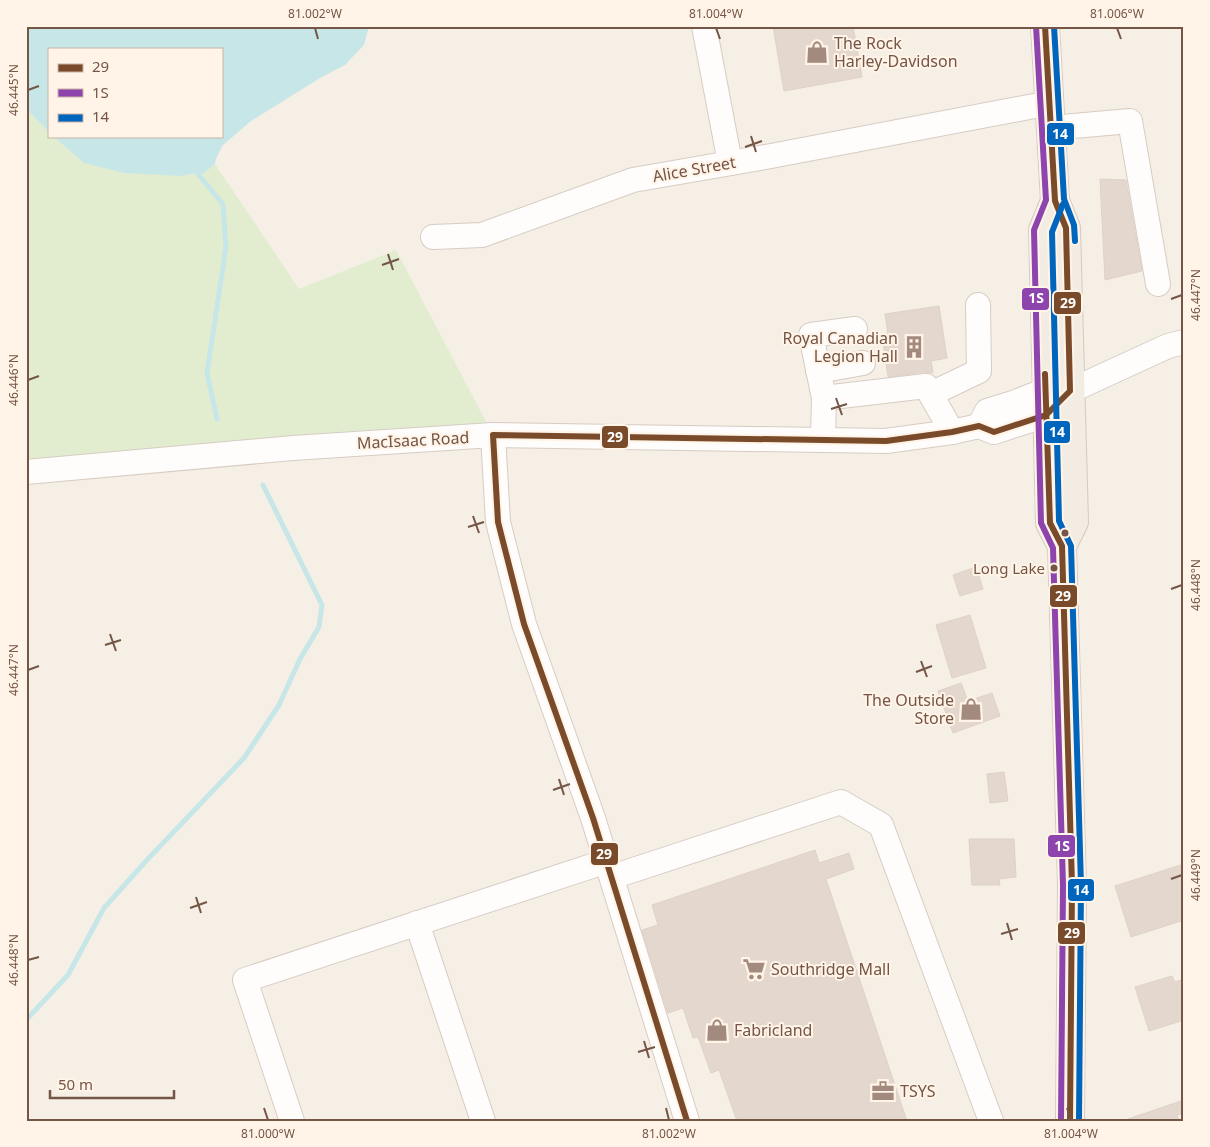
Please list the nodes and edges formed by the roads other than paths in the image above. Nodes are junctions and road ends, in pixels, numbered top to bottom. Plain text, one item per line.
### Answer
1 (704, 26) edge
2 (1045, 26) edge
3 (1050, 116) junction
4 (730, 163) junction
5 (433, 238) dead end
6 (1158, 284) dead end
7 (978, 305) dead end
8 (855, 328) dead end
9 (1184, 342) edge
10 (863, 364) dead end
11 (818, 372) junction
12 (931, 394) junction
13 (824, 398) junction
14 (1054, 399) junction
15 (952, 432) junction
16 (493, 435) junction
17 (823, 440) junction
18 (26, 472) edge
19 (609, 869) junction
20 (417, 924) junction
21 (1066, 1120) edge
22 (292, 1121) edge
23 (483, 1121) edge
24 (687, 1121) edge
25 (991, 1121) edge

1 - 4 street
2 - 3 main road
3 - 4 street, Alice Street
3 - 6 street, Alice Street
3 - 14 main road
4 - 5 street, Alice Street
7 - 12 street
8 - 11 street
9 - 14 street, MacIsaac Road
10 - 11 street
11 - 13 street
12 - 13 street
12 - 15 street
13 - 17 street
14 - 15 street, MacIsaac Road
14 - 21 main road
15 - 17 street, MacIsaac Road
16 - 17 street, MacIsaac Road
16 - 18 street, MacIsaac Road
16 - 19 street
19 - 20 street
19 - 24 street
19 - 25 street
20 - 22 street
20 - 23 street

